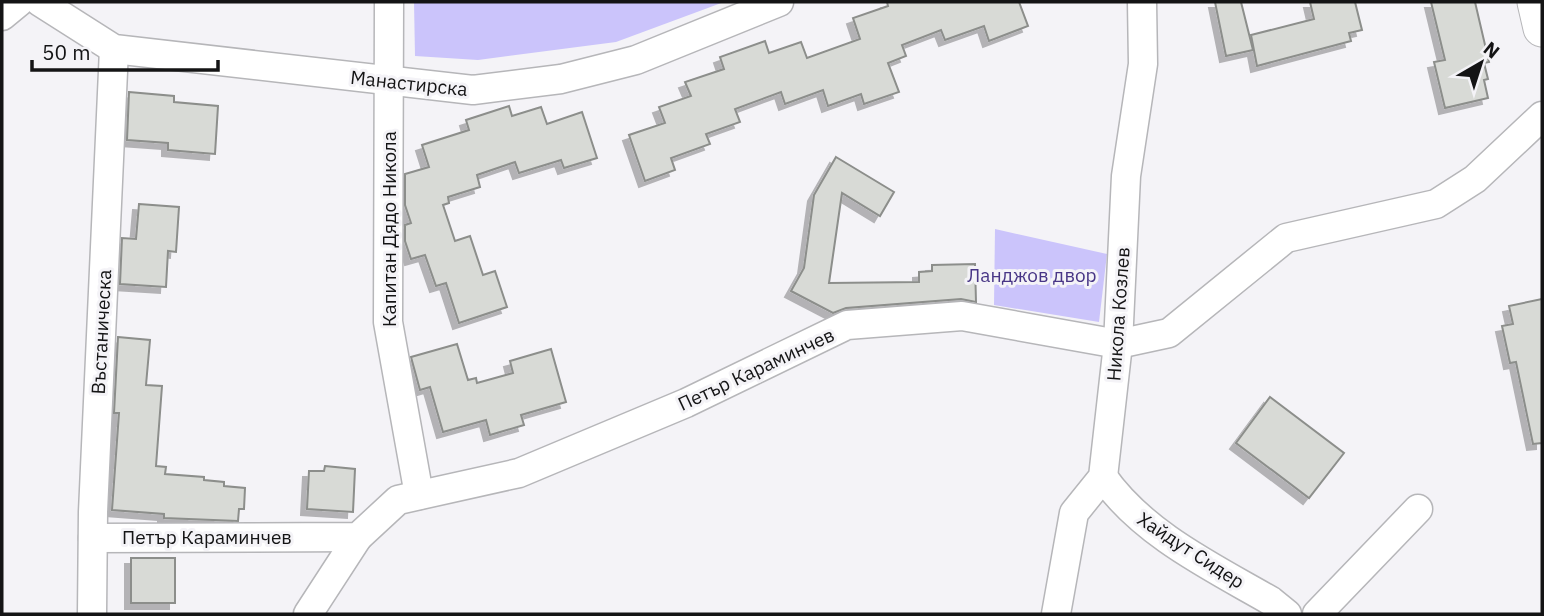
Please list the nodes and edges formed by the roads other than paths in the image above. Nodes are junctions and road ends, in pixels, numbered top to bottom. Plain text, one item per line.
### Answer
1 (19, 2) edge
2 (40, 2) edge
3 (389, 2) edge
4 (779, 2) edge
5 (1142, 2) edge
6 (1536, 2) edge
7 (2, 16) edge
8 (1542, 28) edge
9 (114, 49) junction
10 (389, 82) junction
11 (1542, 116) edge
12 (1118, 344) junction
13 (1104, 477) junction
14 (419, 495) junction
15 (1418, 509) dead end
16 (358, 537) junction
17 (93, 538) junction
18 (92, 614) edge
19 (308, 614) edge
20 (1056, 614) edge
21 (1287, 614) edge
22 (1317, 614) edge

1 - 7 street
2 - 9 street, Манастирска
3 - 10 street, Капитан Дядо Никола
4 - 10 street, Манастирска
5 - 12 street, Никола Козлев
6 - 8 street
9 - 10 street, Манастирска
9 - 17 street, Въстаническа
10 - 14 street, Капитан Дядо Никола
11 - 12 street, Петър Караминчев
12 - 13 street, Никола Козлев
12 - 14 street, Петър Караминчев
13 - 20 street
13 - 21 street, Хайдут Сидер
14 - 16 street, Петър Караминчев
15 - 22 street
16 - 17 street, Петър Караминчев
16 - 19 street
17 - 18 street, Въстаническа

